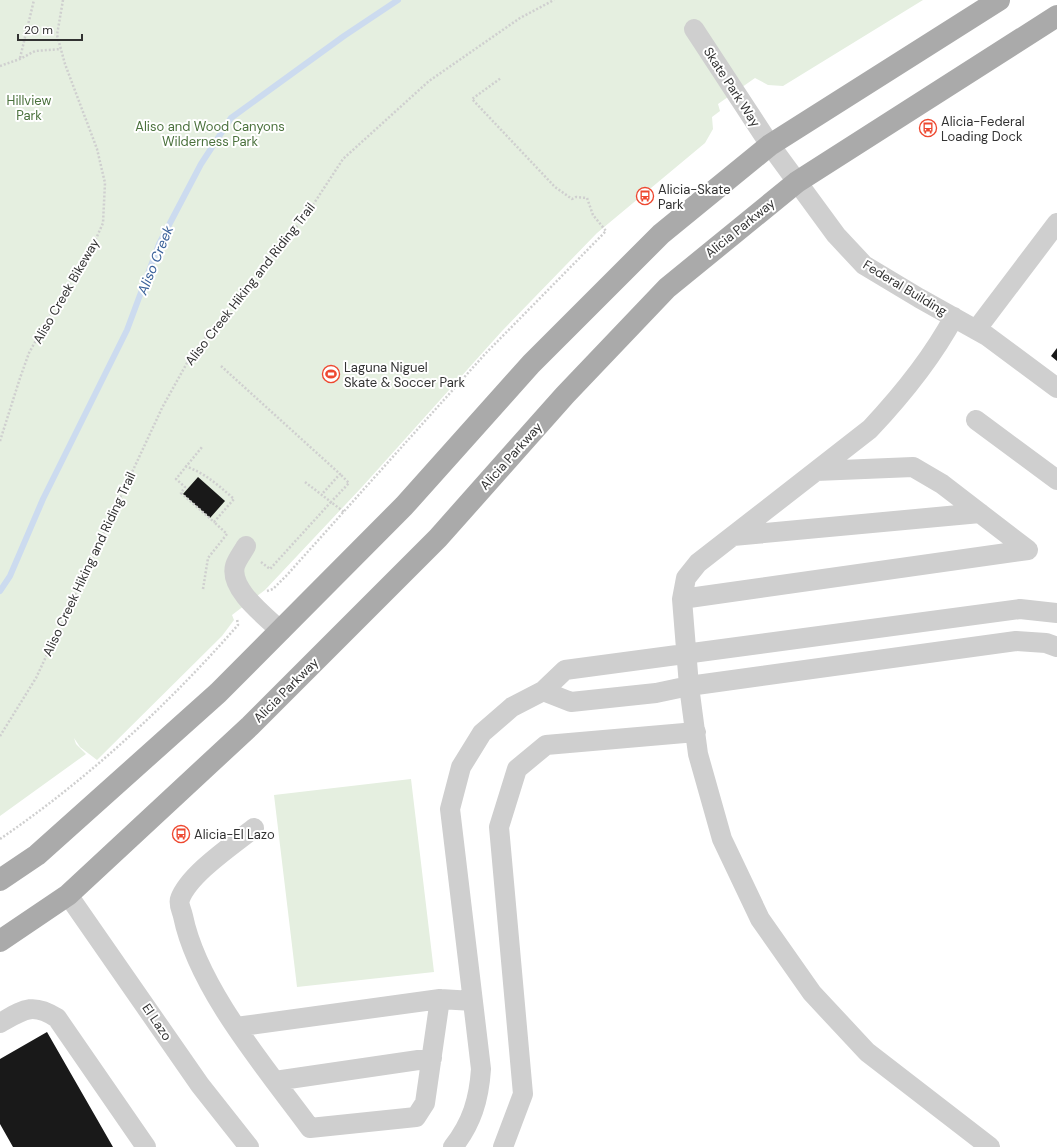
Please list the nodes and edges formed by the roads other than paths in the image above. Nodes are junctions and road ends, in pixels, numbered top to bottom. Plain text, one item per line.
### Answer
1 (999, 0) edge
2 (1057, 16) edge
3 (694, 29) dead end
4 (770, 146) junction
5 (797, 182) junction
6 (1057, 223) edge
7 (954, 317) junction
8 (976, 330) junction
9 (1057, 388) edge
10 (976, 420) dead end
11 (816, 471) junction
12 (1057, 480) edge
13 (980, 513) junction
14 (733, 536) junction
15 (250, 553) road end
16 (682, 599) junction
17 (1057, 613) edge
18 (280, 630) junction
19 (1057, 647) edge
20 (687, 653) junction
21 (688, 686) junction
22 (543, 691) junction
23 (696, 732) junction
24 (254, 828) dead end
25 (0, 880) edge
26 (68, 895) junction
27 (0, 941) edge
28 (440, 999) junction
29 (473, 1000) junction
30 (0, 1024) edge
31 (236, 1026) junction
32 (432, 1058) junction
33 (275, 1081) junction
34 (146, 1147) edge
35 (249, 1147) edge
36 (452, 1147) edge
37 (503, 1147) edge
38 (990, 1147) edge

1 - 4 main road
2 - 5 main road, Alicia Parkway
3 - 4 street, Skate Park Way
4 - 5 street, Skate Park Way
4 - 18 main road
5 - 7 street, Federal Building
5 - 26 main road, Alicia Parkway
6 - 8 street
7 - 8 street, Federal Building
7 - 11 street
8 - 9 street, Federal Building
10 - 12 street
11 - 13 street
11 - 14 street
13 - 14 street
13 - 16 street
14 - 16 street
15 - 18 street
16 - 20 street
17 - 20 street
18 - 25 main road
19 - 21 street
20 - 21 street
20 - 22 street
21 - 22 street
21 - 23 street
22 - 29 street
23 - 37 street
23 - 38 street
24 - 31 street
26 - 27 main road, Alicia Parkway
26 - 35 street, El Lazo
28 - 29 street
28 - 31 street
28 - 32 street
29 - 36 street
30 - 34 street
31 - 33 street
32 - 33 street
32 - 33 street

